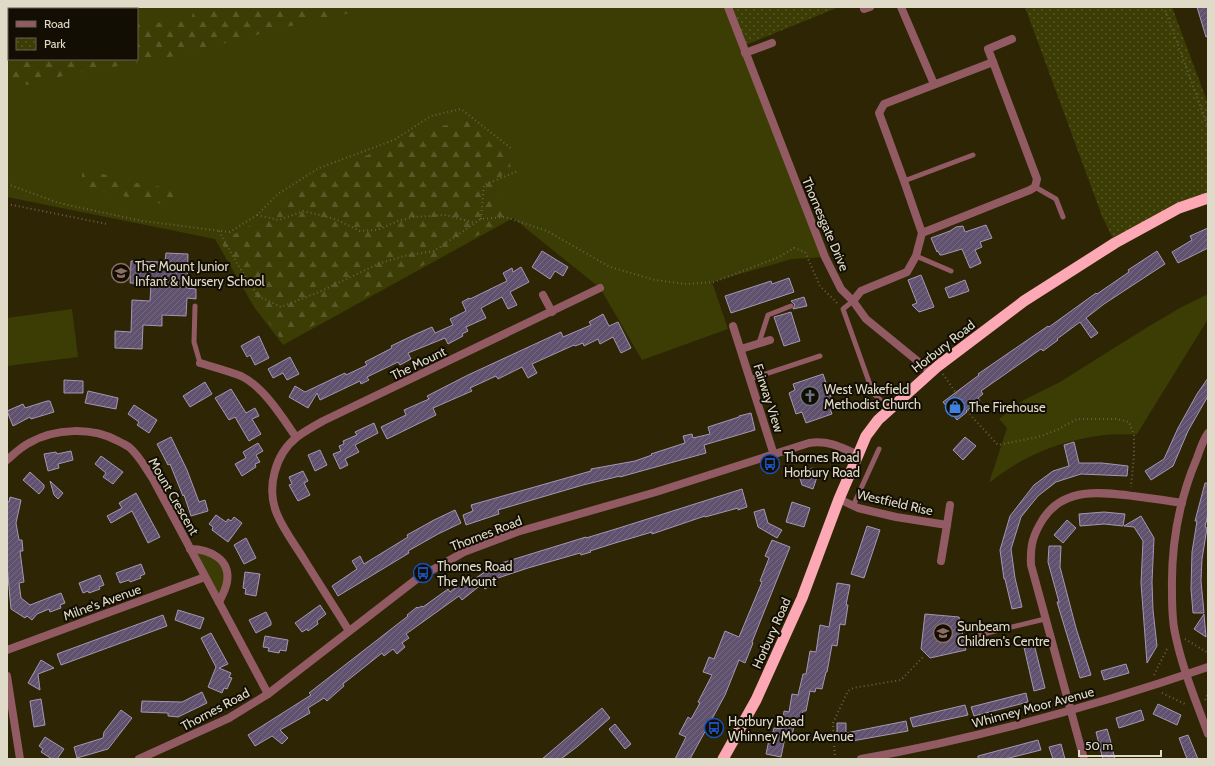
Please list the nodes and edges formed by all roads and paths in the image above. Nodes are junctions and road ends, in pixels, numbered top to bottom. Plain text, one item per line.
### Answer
1 (728, 7) edge
2 (902, 7) edge
3 (1164, 7) edge
4 (1012, 39) dead end
5 (772, 43) dead end
6 (745, 53) junction
7 (993, 62) junction
8 (934, 84) junction
9 (1208, 126) edge
10 (512, 149) dead end
11 (973, 155) dead end
12 (518, 171) dead end
13 (904, 181) junction
14 (7, 184) edge
15 (1035, 187) junction
16 (1208, 198) edge
17 (7, 204) edge
18 (257, 216) junction
19 (1063, 217) dead end
20 (481, 219) junction
21 (475, 223) junction
22 (107, 224) dead end
23 (219, 231) junction
24 (922, 233) junction
25 (916, 256) junction
26 (951, 271) dead end
27 (600, 288) dead end
28 (543, 295) dead end
29 (853, 301) junction
30 (195, 306) dead end
31 (791, 306) dead end
32 (843, 309) junction
33 (552, 312) junction
34 (733, 326) dead end
35 (770, 340) dead end
36 (759, 344) junction
37 (740, 349) junction
38 (820, 356) dead end
39 (200, 363) joint
40 (934, 369) junction
41 (750, 379) junction
42 (890, 409) junction
43 (1208, 433) edge
44 (296, 437) junction
45 (879, 449) dead end
46 (774, 455) junction
47 (858, 455) junction
48 (7, 460) edge
49 (1131, 488) dead end
50 (839, 499) junction
51 (1182, 503) junction
52 (950, 505) dead end
53 (853, 506) junction
54 (947, 525) junction
55 (190, 549) junction
56 (941, 561) dead end
57 (205, 577) junction
58 (219, 602) junction
59 (1044, 619) junction
60 (349, 631) junction
61 (979, 635) dead end
62 (7, 650) edge
63 (924, 656) dead end
64 (1208, 667) edge
65 (1186, 674) junction
66 (7, 676) edge
67 (8, 687) edge
68 (268, 694) junction
69 (1071, 711) junction
70 (1208, 734) edge
71 (166, 748) junction
72 (20, 759) edge
73 (139, 759) edge
74 (151, 759) edge
75 (723, 759) edge
76 (835, 759) edge
77 (861, 759) edge
78 (1084, 759) edge

1 - 6 street, Thornesgate Drive
2 - 8 street
3 - 9 path
4 - 7 street
5 - 6 street
6 - 29 street, Thornesgate Drive
7 - 8 street
7 - 15 street
8 - 13 street
10 - 18 path
11 - 13 lane
12 - 20 path
13 - 24 street
14 - 23 path
15 - 19 lane
15 - 24 street
16 - 40 highway, Horbury Road
17 - 22 path
18 - 21 path
18 - 23 path
20 - 21 path
20 - 32 path
21 - 23 path
24 - 25 street
25 - 26 lane
25 - 29 street
27 - 33 street, The Mount
28 - 33 street
29 - 32 lane
29 - 40 street, Thornesgate Drive
30 - 39 lane
31 - 36 lane
32 - 42 lane
33 - 44 street, The Mount
34 - 37 street, Fairway View
35 - 36 street, Fairway View
36 - 37 street, Fairway View
37 - 41 street, Fairway View
38 - 41 lane
39 - 44 street
40 - 42 highway, Horbury Road
40 - 49 path
41 - 46 street, Fairway View
42 - 47 highway, Horbury Road
43 - 51 street
44 - 60 street, The Mount
45 - 53 lane
46 - 47 street, Thornes Road
46 - 60 street, Thornes Road
47 - 50 highway, Horbury Road
48 - 55 street, Mount Crescent
50 - 53 street, Westfield Rise
50 - 75 highway, Horbury Road
51 - 59 street
51 - 65 street
52 - 54 street, Westfield Rise
53 - 54 street, Westfield Rise
54 - 56 street, Westfield Rise
55 - 57 street, Mount Crescent
55 - 58 street, Mount Crescent
57 - 58 street, Mount Crescent
57 - 62 street, Milne's Avenue
58 - 68 street, Mount Crescent
59 - 61 lane
59 - 69 street
60 - 68 street, Thornes Road
63 - 76 path
64 - 65 street, Whinney Moor Avenue
65 - 69 street, Whinney Moor Avenue
65 - 70 street
66 - 67 street
67 - 72 street
68 - 71 street, Thornes Road
69 - 77 street, Whinney Moor Avenue
69 - 78 street
71 - 73 street, Thornes Road
71 - 74 street, Thornes Road

